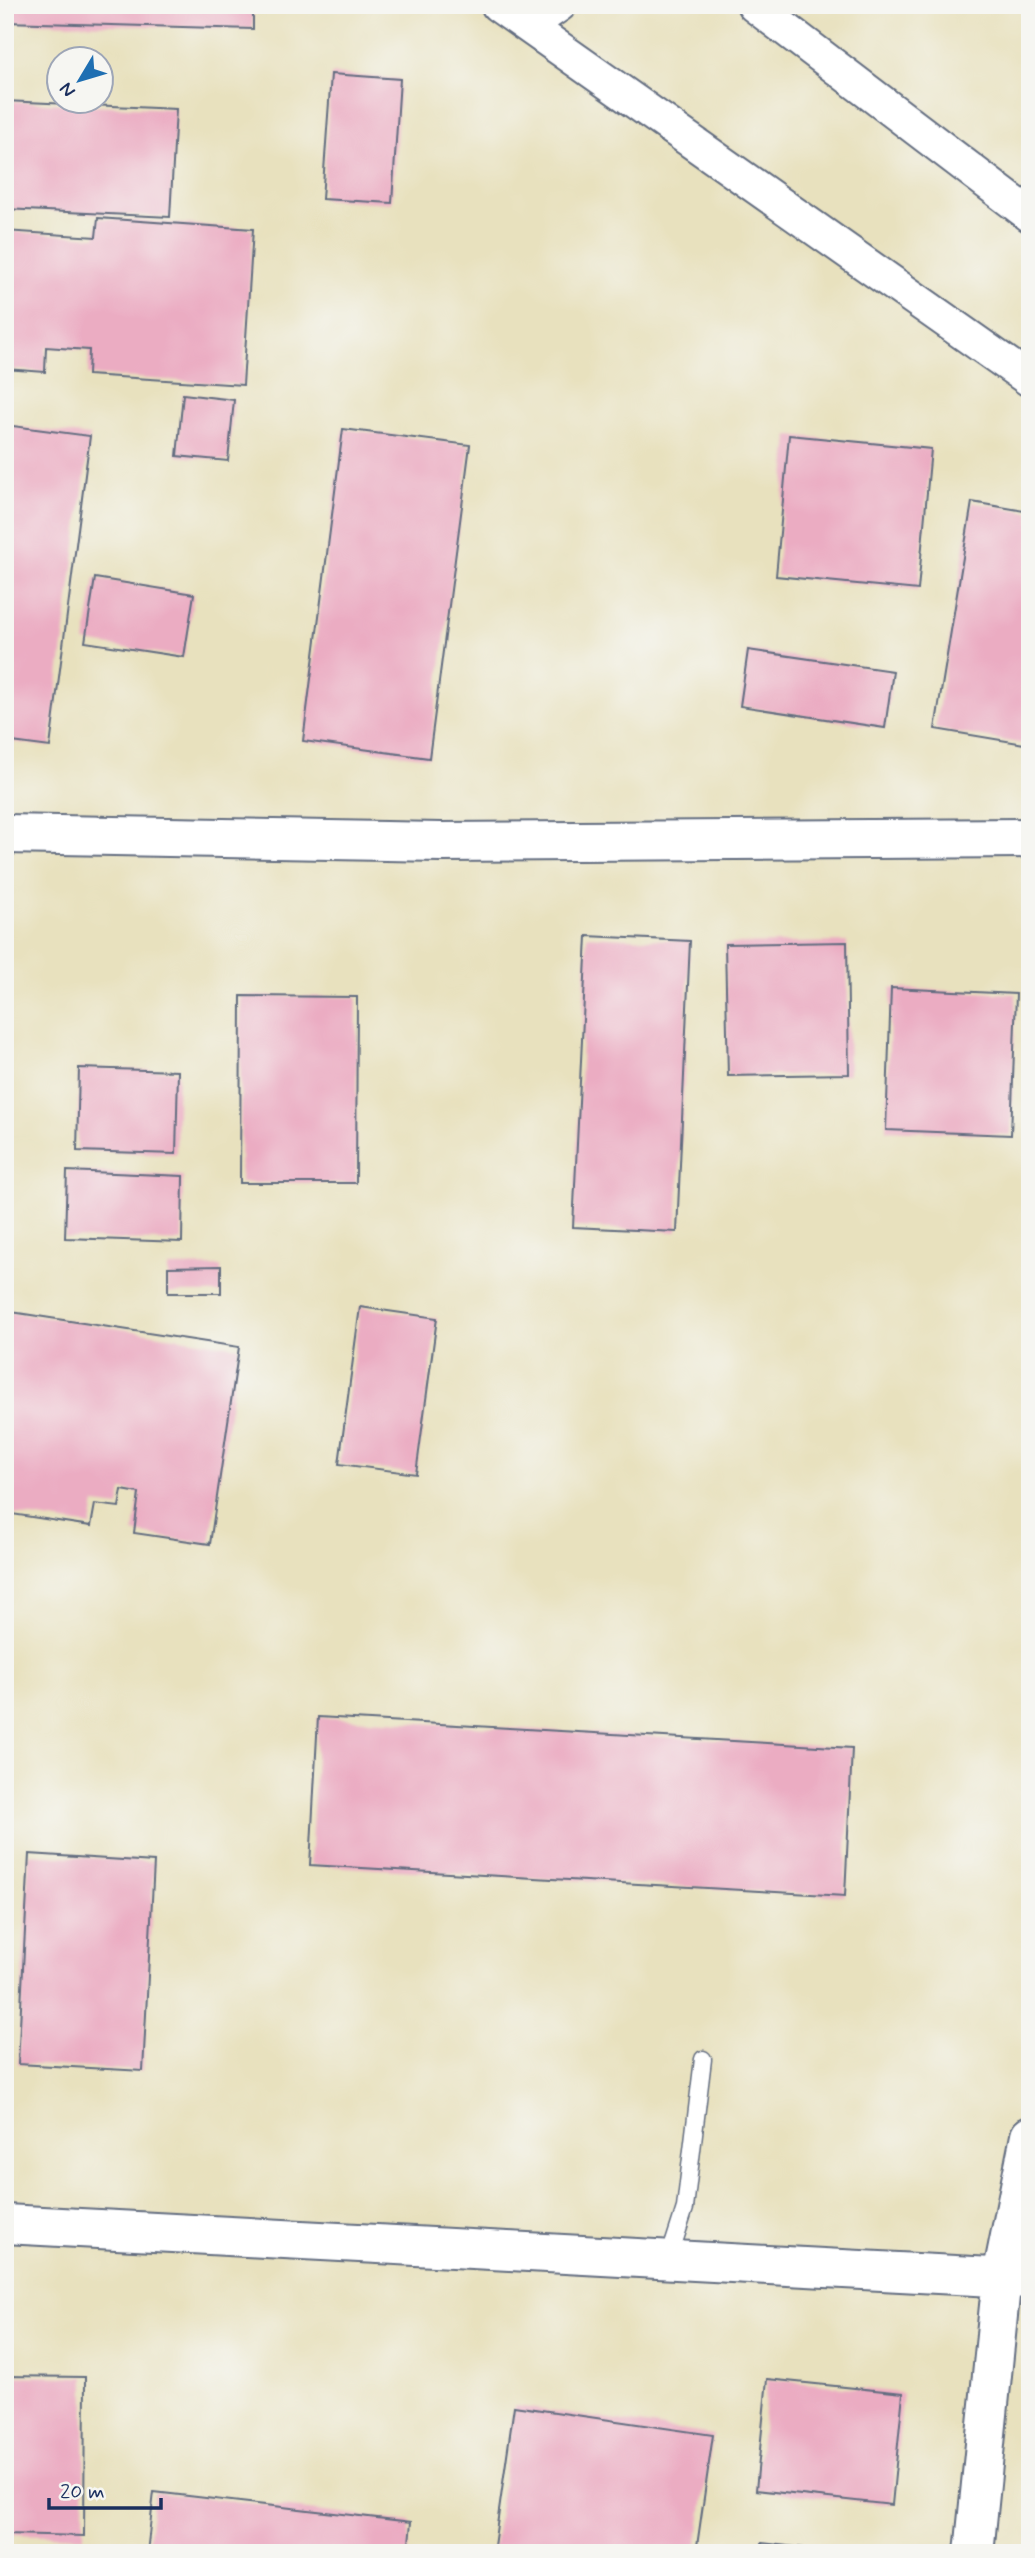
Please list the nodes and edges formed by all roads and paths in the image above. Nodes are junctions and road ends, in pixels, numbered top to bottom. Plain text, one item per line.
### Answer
1 (498, 5) edge
2 (559, 5) edge
3 (754, 5) edge
4 (528, 26) junction
5 (1030, 215) edge
6 (1030, 380) edge
7 (5, 834) edge
8 (1030, 838) edge
9 (703, 2059) dead end
10 (1030, 2136) edge
11 (5, 2224) edge
12 (669, 2258) junction
13 (1016, 2278) edge
14 (974, 2553) edge

1 - 4 street
2 - 4 street
3 - 5 street
4 - 6 street
7 - 8 street
9 - 12 lane
10 - 13 street
11 - 12 street
12 - 13 street
13 - 14 street

